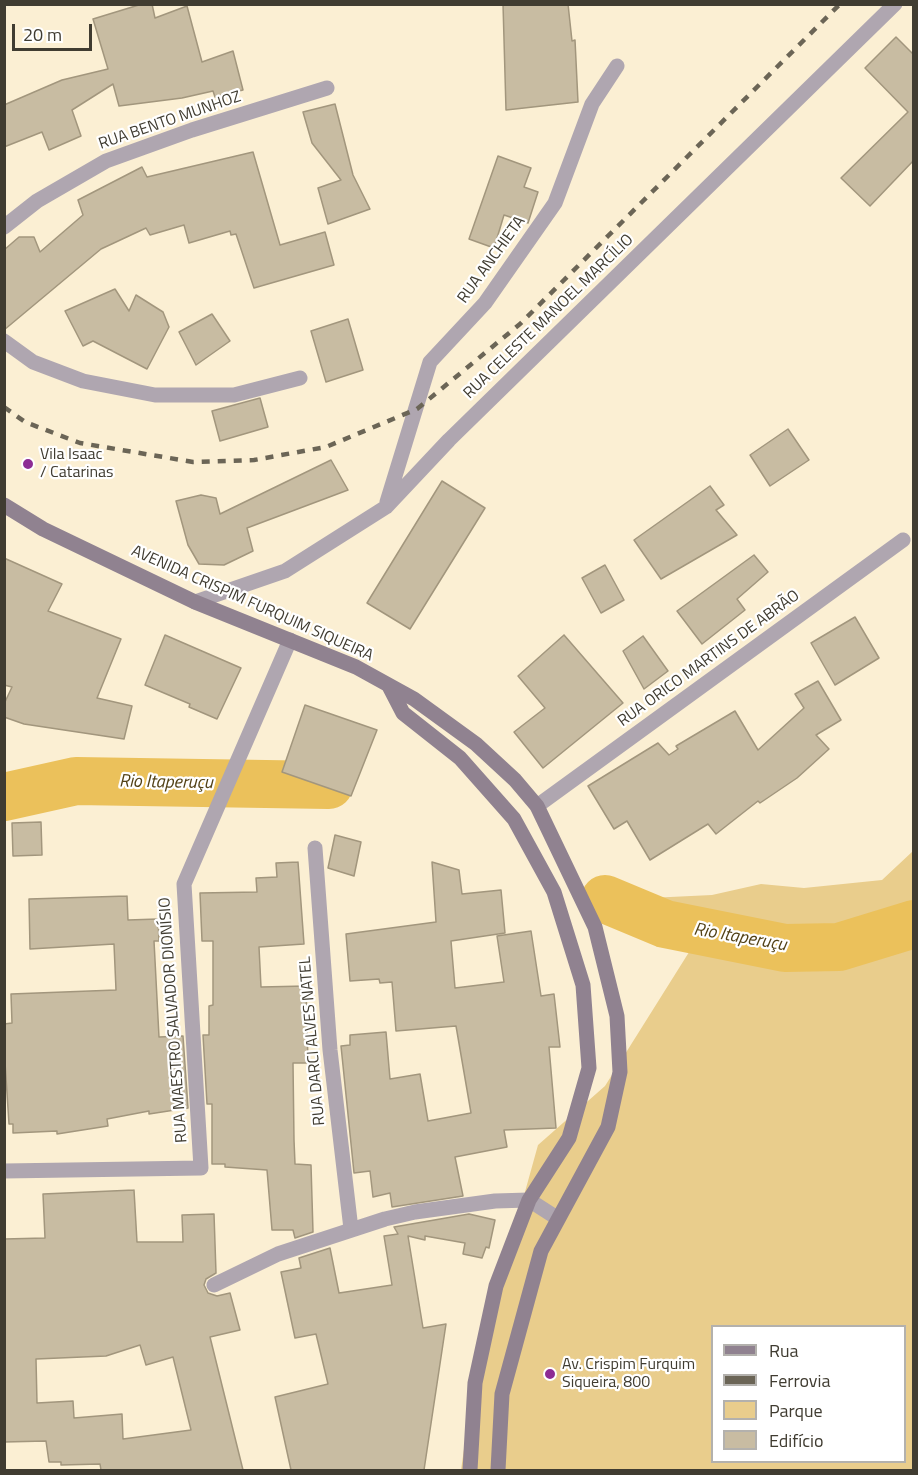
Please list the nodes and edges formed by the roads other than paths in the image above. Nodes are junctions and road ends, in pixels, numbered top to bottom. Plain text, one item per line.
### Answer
1 (895, 4) edge
2 (617, 66) dead end
3 (327, 88) dead end
4 (4, 227) edge
5 (4, 341) edge
6 (300, 378) dead end
7 (5, 505) edge
8 (386, 507) junction
9 (903, 540) dead end
10 (195, 602) junction
11 (290, 640) junction
12 (389, 686) junction
13 (537, 806) junction
14 (315, 848) dead end
15 (4, 1171) edge
16 (529, 1200) junction
17 (557, 1218) junction
18 (351, 1229) junction
19 (214, 1285) dead end
20 (470, 1470) edge
21 (498, 1470) edge

1 - 8 street, RUA CELESTE MANOEL MARCÍLIO
2 - 8 street, RUA ANCHIETA
3 - 4 street, RUA BENTO MUNHOZ
5 - 6 street
7 - 10 main road, AVENIDA CRISPIM FURQUIM SIQUEIRA
8 - 10 street, RUA CELESTE MANOEL MARCÍLIO
9 - 13 street, RUA ORICO MARTINS DE ABRÃO
10 - 11 main road, AVENIDA CRISPIM FURQUIM SIQUEIRA
11 - 12 main road, AVENIDA CRISPIM FURQUIM SIQUEIRA
11 - 15 street, RUA MAESTRO SALVADOR DIONÍSIO
12 - 13 main road, AVENIDA CRISPIM FURQUIM SIQUEIRA
12 - 16 main road
13 - 17 main road, AVENIDA CRISPIM FURQUIM SIQUEIRA
14 - 18 street, RUA DARCI ALVES NATEL
16 - 17 street
16 - 18 street
16 - 20 main road
17 - 21 main road, AVENIDA CRISPIM FURQUIM SIQUEIRA
18 - 19 street

